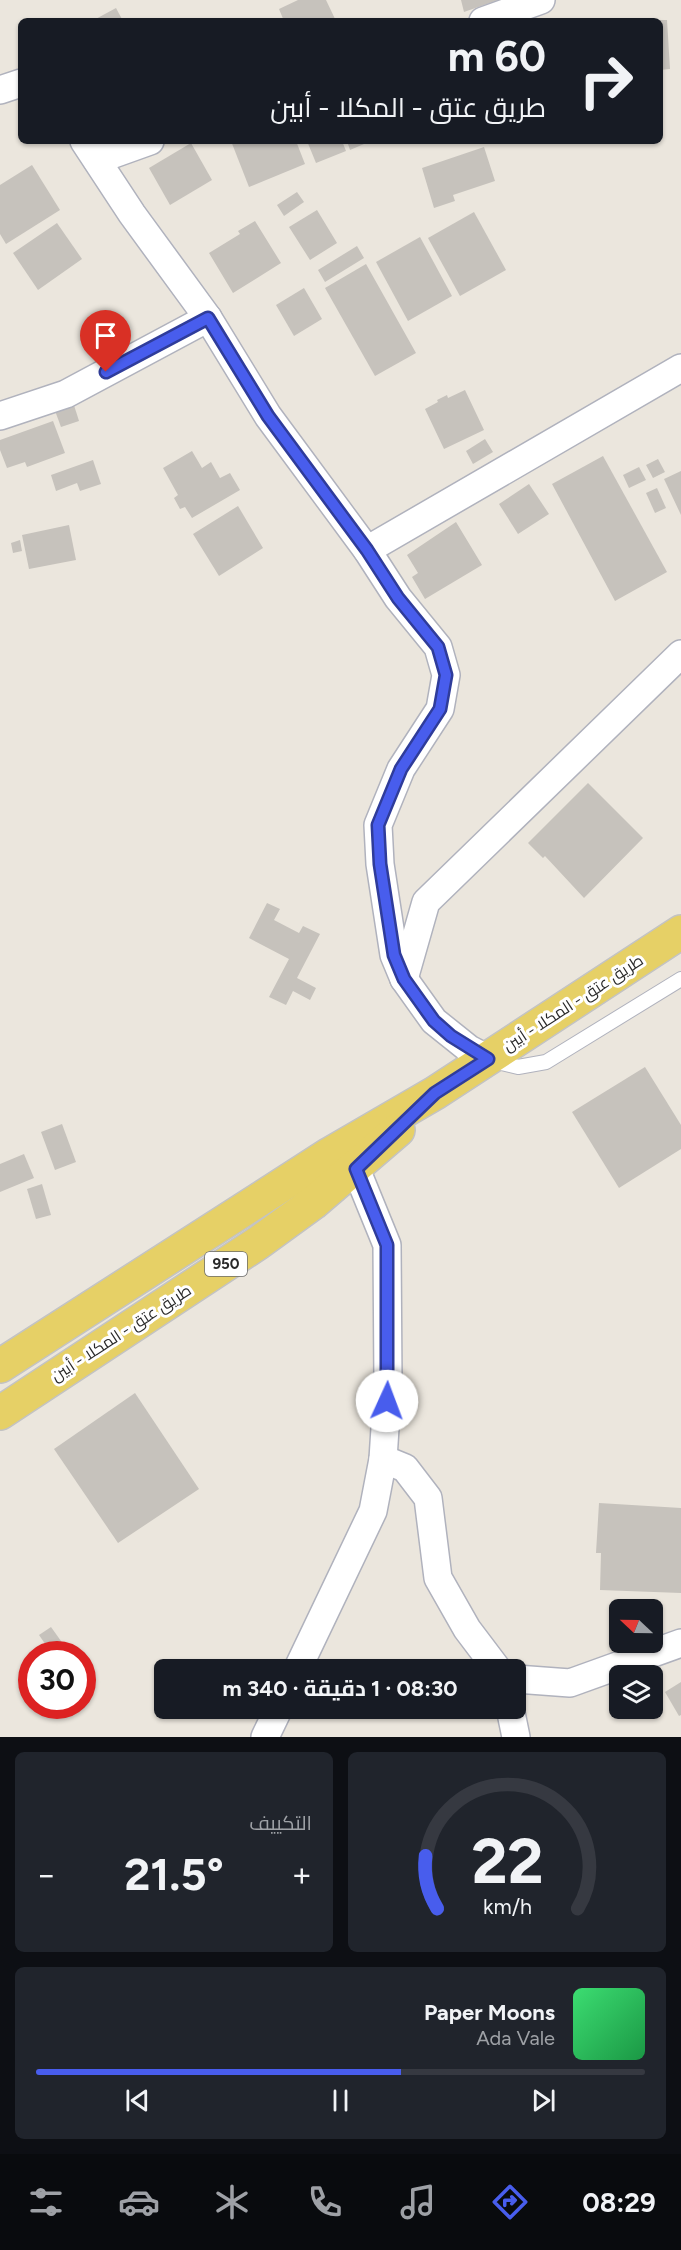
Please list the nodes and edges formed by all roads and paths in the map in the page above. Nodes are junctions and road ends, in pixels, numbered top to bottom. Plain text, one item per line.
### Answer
1 (541, 0) edge
2 (491, 18) edge
3 (18, 83) edge
4 (0, 90) edge
5 (132, 144) edge
6 (90, 151) edge
7 (208, 318) junction
8 (681, 368) edge
9 (0, 416) edge
10 (367, 550) junction
11 (681, 654) edge
12 (681, 932) edge
13 (404, 979) junction
14 (681, 979) edge
15 (488, 1059) junction
16 (435, 1093) junction
17 (356, 1169) junction
18 (0, 1366) edge
19 (0, 1413) edge
20 (383, 1459) junction
21 (681, 1643) edge
22 (302, 1659) edge
23 (490, 1659) edge
24 (526, 1680) edge
25 (274, 1719) edge
26 (512, 1719) edge
27 (265, 1737) edge
28 (516, 1737) edge

1 - 2 street
3 - 4 street
5 - 6 street
6 - 7 street
7 - 9 street
7 - 10 street
8 - 10 street
10 - 13 street
11 - 13 street
12 - 15 main road, طريق عتق - المكلا - أبين / 950
13 - 15 street
14 - 15 lane
15 - 16 main road, طريق عتق - المكلا - أبين / 950
16 - 17 main road, طريق عتق - المكلا - أبين / 950
16 - 18 main road, طريق عتق - المكلا - أبين / 950
17 - 19 main road, طريق عتق - المكلا - أبين / 950
17 - 20 street
20 - 22 street
20 - 23 street
21 - 24 street
25 - 27 street
26 - 28 street

